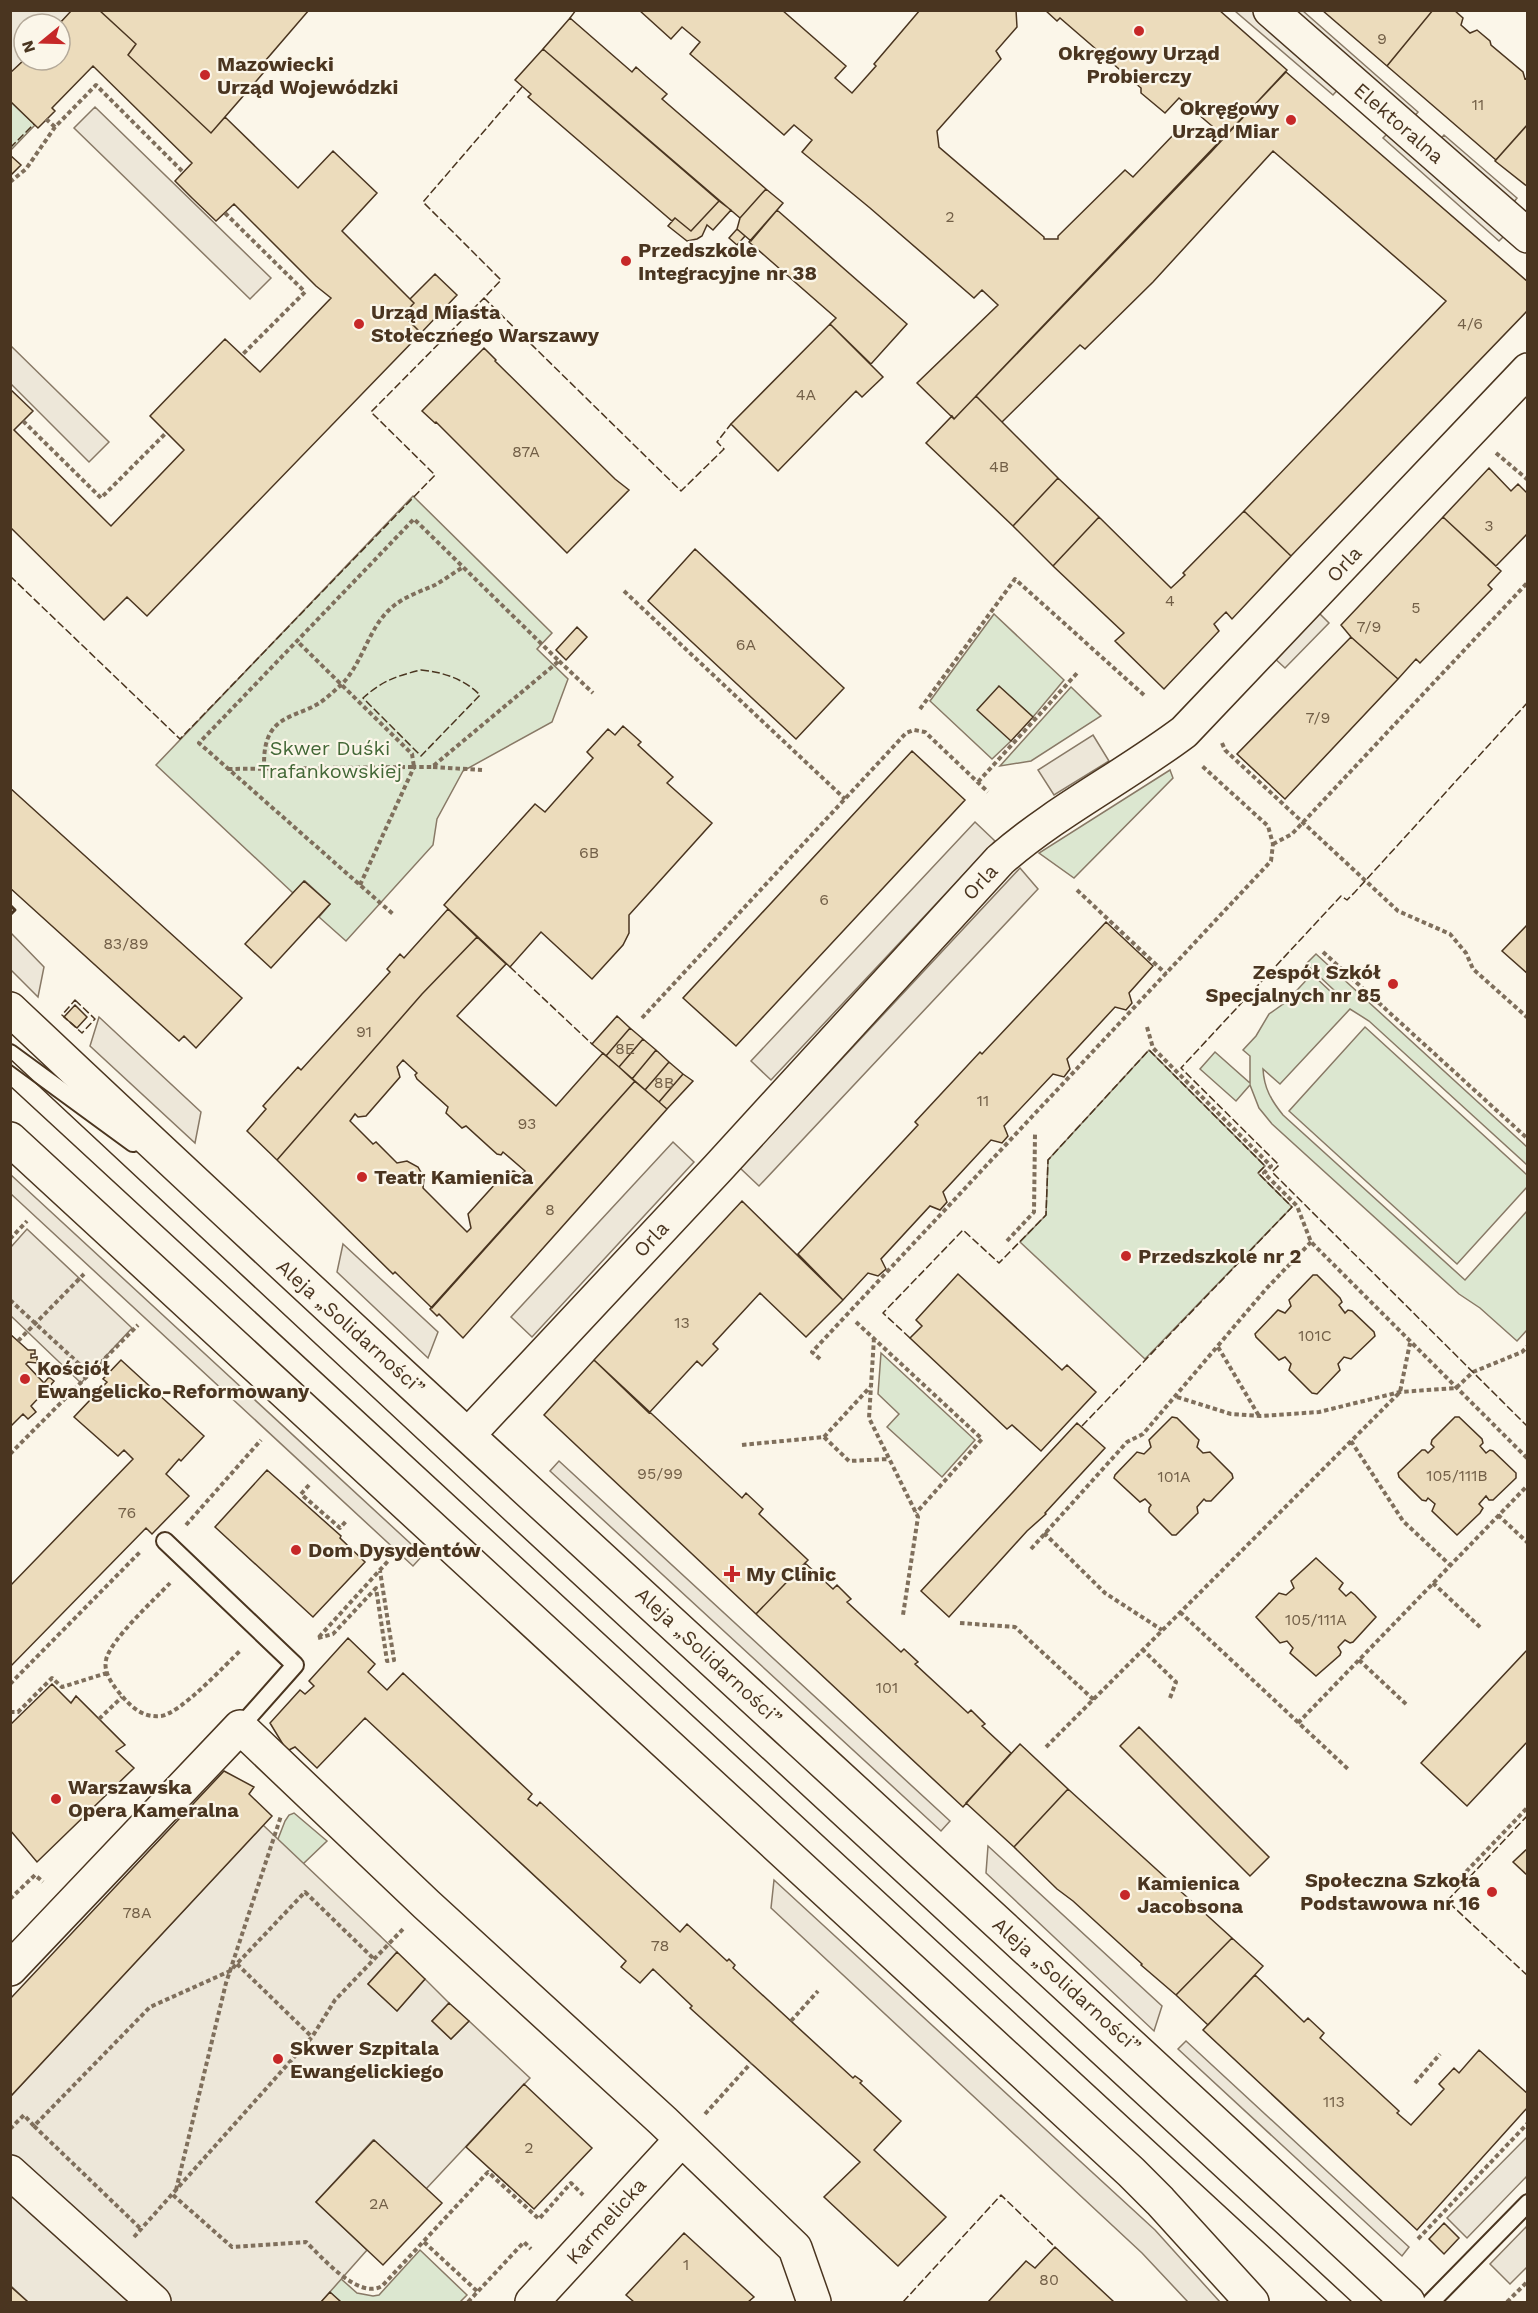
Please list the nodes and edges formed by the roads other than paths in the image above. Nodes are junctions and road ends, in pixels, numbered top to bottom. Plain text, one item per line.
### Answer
1 (1270, 10) edge
2 (1527, 236) edge
3 (1527, 370) edge
4 (10, 1009) edge
5 (10, 1053) edge
6 (10, 1139) edge
7 (210, 1197) junction
8 (469, 1434) junction
9 (165, 1541) road end
10 (240, 1727) junction
11 (10, 1969) edge
12 (681, 2140) junction
13 (10, 2172) edge
14 (1527, 2203) edge
15 (154, 2302) edge
16 (532, 2302) edge
17 (814, 2302) edge
18 (1252, 2302) edge
19 (1408, 2302) edge
20 (1431, 2302) edge

1 - 2 main road, Elektoralna
3 - 8 main road, Orla
4 - 7 main road, Aleja „Solidarności”
5 - 7 lane
6 - 18 main road
7 - 8 main road, Aleja „Solidarności”
8 - 19 main road, Aleja „Solidarności”
9 - 10 lane
10 - 11 main road
10 - 12 main road
12 - 16 main road, Karmelicka
12 - 17 main road
13 - 15 main road
14 - 20 lane

